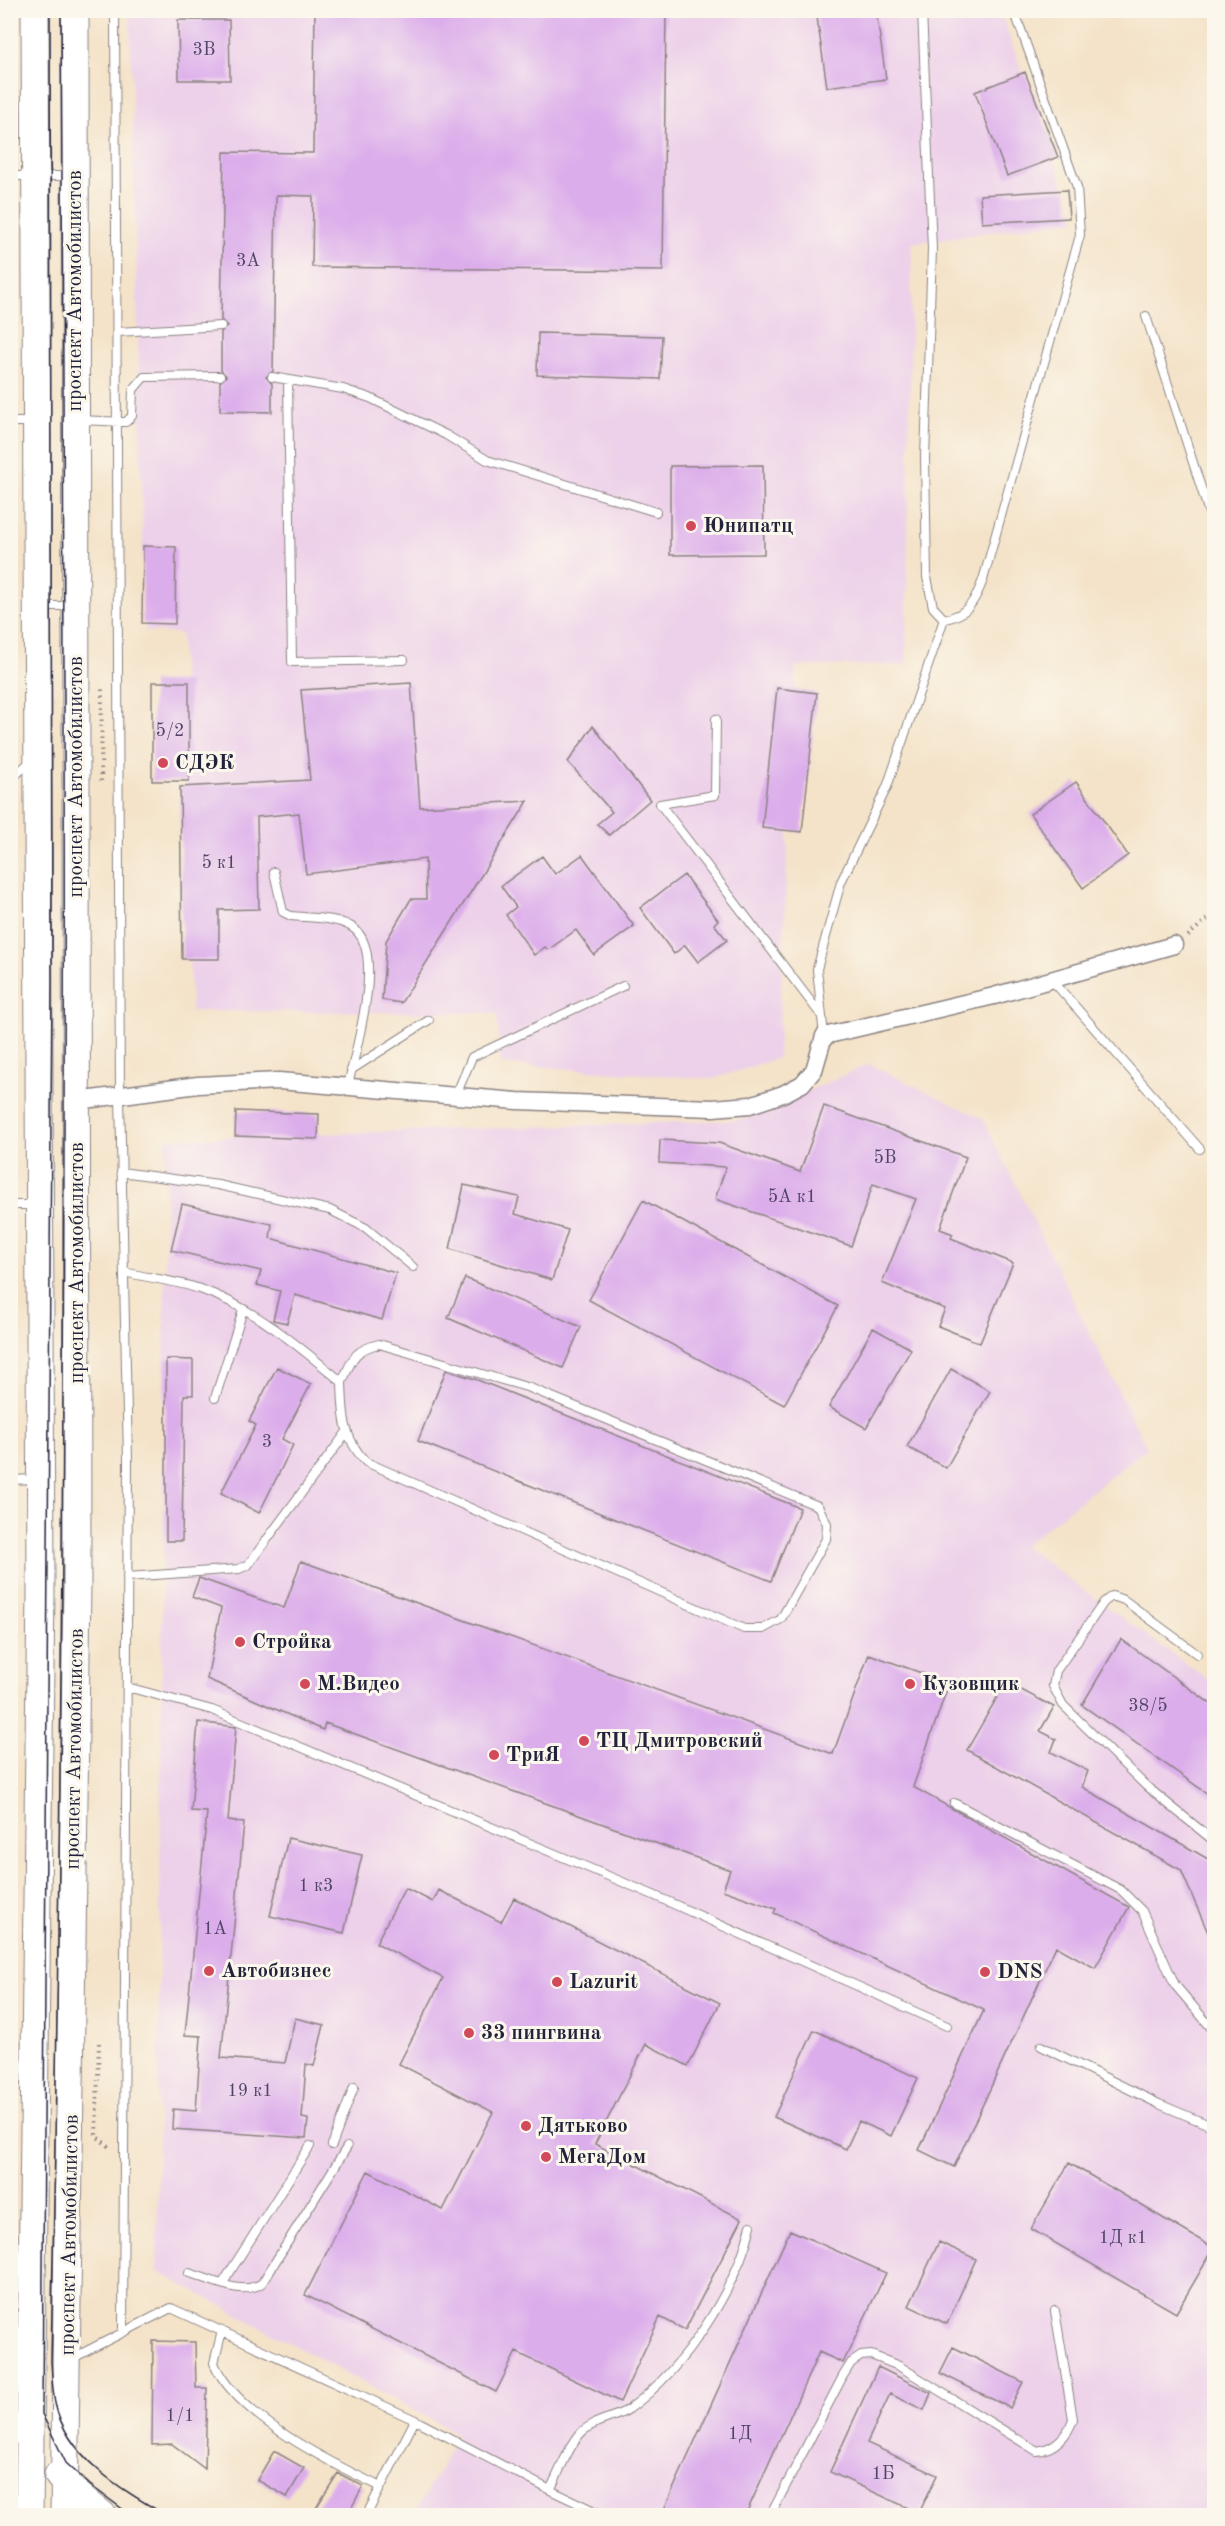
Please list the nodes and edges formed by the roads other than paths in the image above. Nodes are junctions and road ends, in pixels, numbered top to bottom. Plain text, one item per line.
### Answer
1 (35, 10) edge
2 (75, 10) edge
3 (115, 10) edge
4 (922, 10) edge
5 (1014, 10) edge
6 (23, 176) edge
7 (75, 176) junction
8 (1146, 316) dead end
9 (221, 326) dead end
10 (117, 332) junction
11 (220, 376) dead end
12 (273, 377) dead end
13 (288, 380) junction
14 (75, 420) junction
15 (23, 422) edge
16 (117, 422) junction
17 (656, 512) dead end
18 (1215, 528) edge
19 (38, 606) junction
20 (76, 606) junction
21 (944, 619) junction
22 (404, 660) dead end
23 (716, 718) dead end
24 (39, 753) junction
25 (10, 780) edge
26 (274, 872) dead end
27 (1174, 945) road end
28 (1052, 979) junction
29 (623, 986) dead end
30 (821, 1016) junction
31 (429, 1020) dead end
32 (824, 1036) junction
33 (349, 1078) junction
34 (456, 1095) junction
35 (120, 1097) junction
36 (77, 1101) junction
37 (1200, 1149) dead end
38 (121, 1172) junction
39 (10, 1205) edge
40 (40, 1205) junction
41 (413, 1267) dead end
42 (124, 1272) junction
43 (243, 1310) junction
44 (342, 1382) junction
45 (215, 1398) dead end
46 (346, 1433) junction
47 (39, 1479) junction
48 (10, 1480) edge
49 (128, 1577) junction
50 (1197, 1654) dead end
51 (127, 1687) junction
52 (954, 1803) dead end
53 (1215, 1841) edge
54 (947, 2026) dead end
55 (1215, 2031) edge
56 (1041, 2046) dead end
57 (354, 2087) dead end
58 (1215, 2127) edge
59 (332, 2145) dead end
60 (310, 2146) dead end
61 (347, 2147) dead end
62 (751, 2226) dead end
63 (189, 2273) dead end
64 (223, 2283) junction
65 (1056, 2311) dead end
66 (123, 2331) junction
67 (222, 2331) junction
68 (68, 2360) junction
69 (415, 2420) junction
70 (20, 2431) edge
71 (65, 2484) junction
72 (381, 2487) junction
73 (550, 2490) junction
74 (28, 2516) edge
75 (64, 2516) edge
76 (104, 2516) edge
77 (366, 2516) edge
78 (605, 2516) edge
79 (770, 2516) edge

1 - 6 main road, проспект Автомобилистов
2 - 7 main road, проспект Автомобилистов
3 - 10 lane
4 - 21 lane
5 - 21 lane
6 - 7 lane
6 - 15 main road, проспект Автомобилистов
7 - 14 main road, проспект Автомобилистов
8 - 18 lane
9 - 10 lane
10 - 16 lane
11 - 16 lane
12 - 13 lane
13 - 17 lane
13 - 22 lane
14 - 16 lane
14 - 20 main road, проспект Автомобилистов
15 - 19 main road, проспект Автомобилистов
16 - 35 lane
19 - 20 lane
19 - 24 main road, проспект Автомобилистов
20 - 36 main road, проспект Автомобилистов
21 - 30 lane
23 - 30 lane
24 - 25 lane
24 - 40 main road, проспект Автомобилистов
26 - 33 lane
27 - 28 street
28 - 32 street
28 - 37 lane
29 - 34 lane
30 - 32 lane
31 - 33 lane
32 - 34 street
33 - 34 street
33 - 35 street
35 - 36 street
35 - 38 lane
36 - 68 main road, проспект Автомобилистов
38 - 41 lane
38 - 42 lane
39 - 40 lane
40 - 47 main road, проспект Автомобилистов
42 - 43 lane
42 - 49 lane
43 - 44 lane
43 - 45 lane
44 - 46 lane
44 - 46 lane
46 - 49 lane
47 - 48 lane
47 - 70 main road, проспект Автомобилистов
49 - 51 lane
50 - 53 lane
51 - 54 lane
51 - 66 lane
52 - 55 lane
56 - 58 lane
57 - 59 lane
60 - 64 lane
61 - 64 lane
62 - 73 lane
63 - 64 lane
65 - 79 lane
66 - 67 lane
66 - 68 lane
67 - 69 lane
67 - 72 lane
68 - 71 main road, проспект Автомобилистов
69 - 72 lane
69 - 73 lane
70 - 71 main road
70 - 74 main road, проспект Автомобилистов
71 - 75 main road, проспект Автомобилистов
71 - 76 main road
72 - 77 lane
73 - 78 lane

